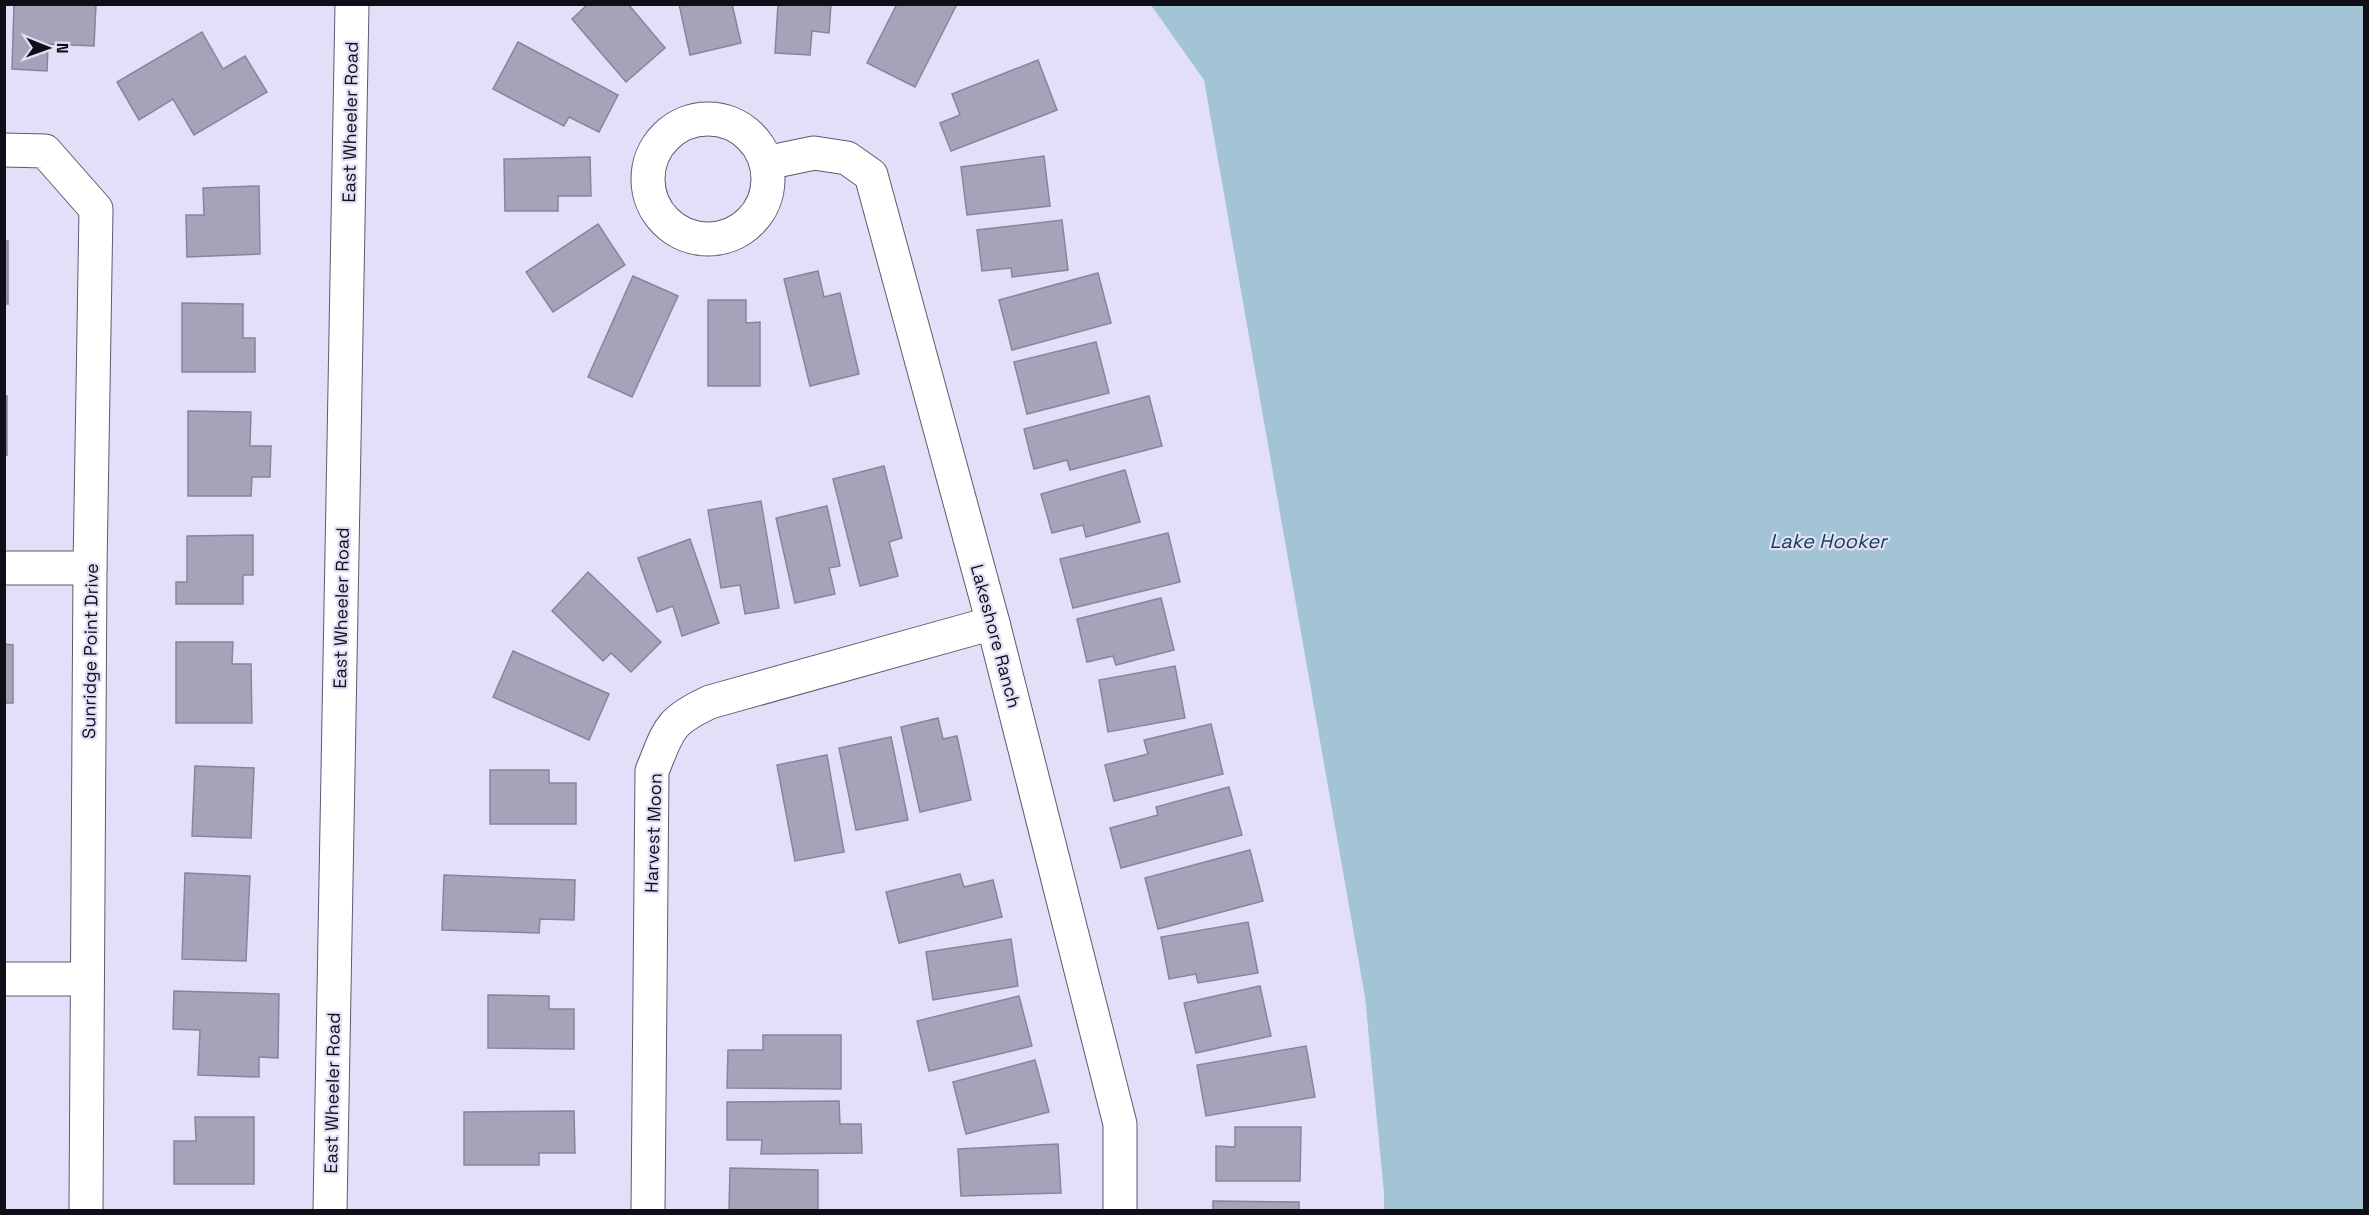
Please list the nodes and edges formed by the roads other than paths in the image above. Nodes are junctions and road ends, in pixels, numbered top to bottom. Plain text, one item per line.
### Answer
1 (352, 4) edge
2 (4, 150) edge
3 (766, 163) dead end
4 (4, 568) edge
5 (90, 568) junction
6 (993, 623) junction
7 (4, 979) edge
8 (87, 979) junction
9 (86, 1210) edge
10 (330, 1210) edge
11 (648, 1210) edge
12 (1120, 1210) edge

1 - 10 street, East Wheeler Road
2 - 5 street, Sunridge Point Drive
3 - 6 street, Lakeshore Ranch
4 - 5 street
5 - 8 street, Sunridge Point Drive
6 - 11 street, Harvest Moon
6 - 12 street, Lakeshore Ranch
7 - 8 street
8 - 9 street, Sunridge Point Drive

